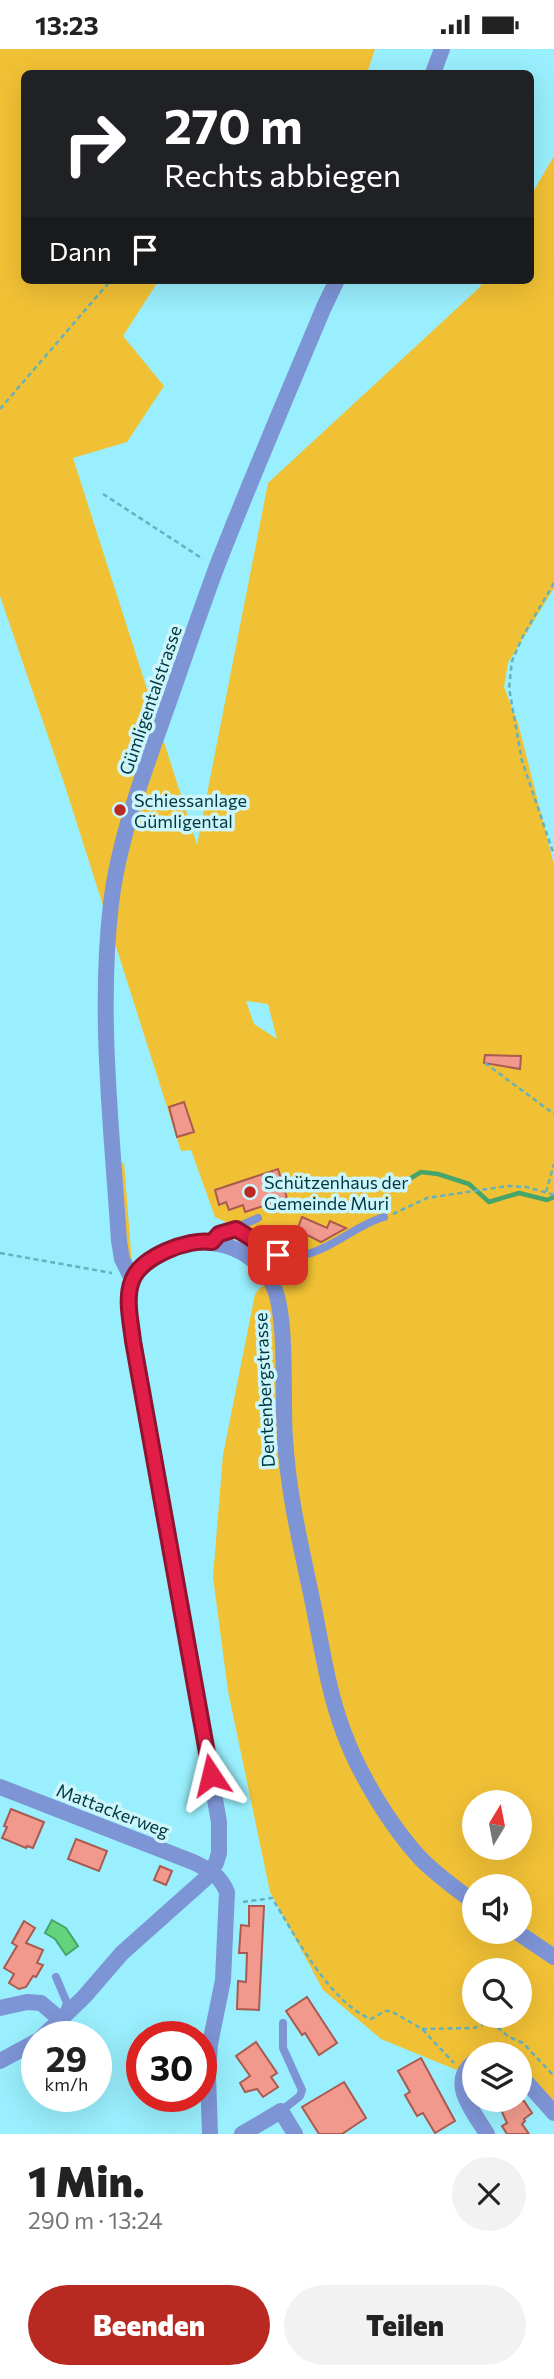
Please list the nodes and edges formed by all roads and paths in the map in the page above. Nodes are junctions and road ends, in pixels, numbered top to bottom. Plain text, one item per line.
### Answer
1 (442, 49) edge
2 (434, 70) edge
3 (108, 284) edge
4 (335, 284) edge
5 (0, 409) edge
6 (103, 494) dead end
7 (217, 568) junction
8 (554, 583) edge
9 (554, 855) edge
10 (485, 1063) dead end
11 (554, 1114) edge
12 (554, 1164) edge
13 (546, 1192) junction
14 (554, 1195) edge
15 (384, 1217) joint
16 (258, 1218) dead end
17 (236, 1229) junction
18 (212, 1242) junction
19 (0, 1253) edge
20 (132, 1279) junction
21 (0, 1787) edge
22 (210, 1871) junction
23 (462, 1892) edge
24 (250, 1901) dead end
25 (532, 1942) edge
26 (554, 1957) edge
27 (56, 1977) dead end
28 (0, 2008) edge
29 (61, 2020) junction
30 (283, 2023) dead end
31 (422, 2029) junction
32 (21, 2050) edge
33 (0, 2061) edge
34 (462, 2061) edge
35 (554, 2077) edge
36 (532, 2088) edge
37 (281, 2111) junction
38 (474, 2112) edge
39 (554, 2113) edge
40 (210, 2134) edge
41 (242, 2134) edge
42 (295, 2134) edge
43 (487, 2134) edge

1 - 2 street
3 - 5 path
4 - 7 street, Gümligentalstrasse
6 - 7 path
7 - 20 street, Gümligentalstrasse
8 - 9 path
10 - 11 path
12 - 13 path
13 - 14 path
13 - 15 path
15 - 17 lane
16 - 17 lane
17 - 18 lane
18 - 20 street
18 - 23 street, Dentenbergstrasse
19 - 20 path
20 - 22 street
21 - 22 street, Mattackerweg
22 - 29 street
22 - 40 street
24 - 31 path
25 - 26 street
27 - 29 lane
28 - 29 street
30 - 37 lane
31 - 34 path
31 - 35 path
32 - 33 street
36 - 39 street
37 - 41 street
37 - 42 street
38 - 43 street

